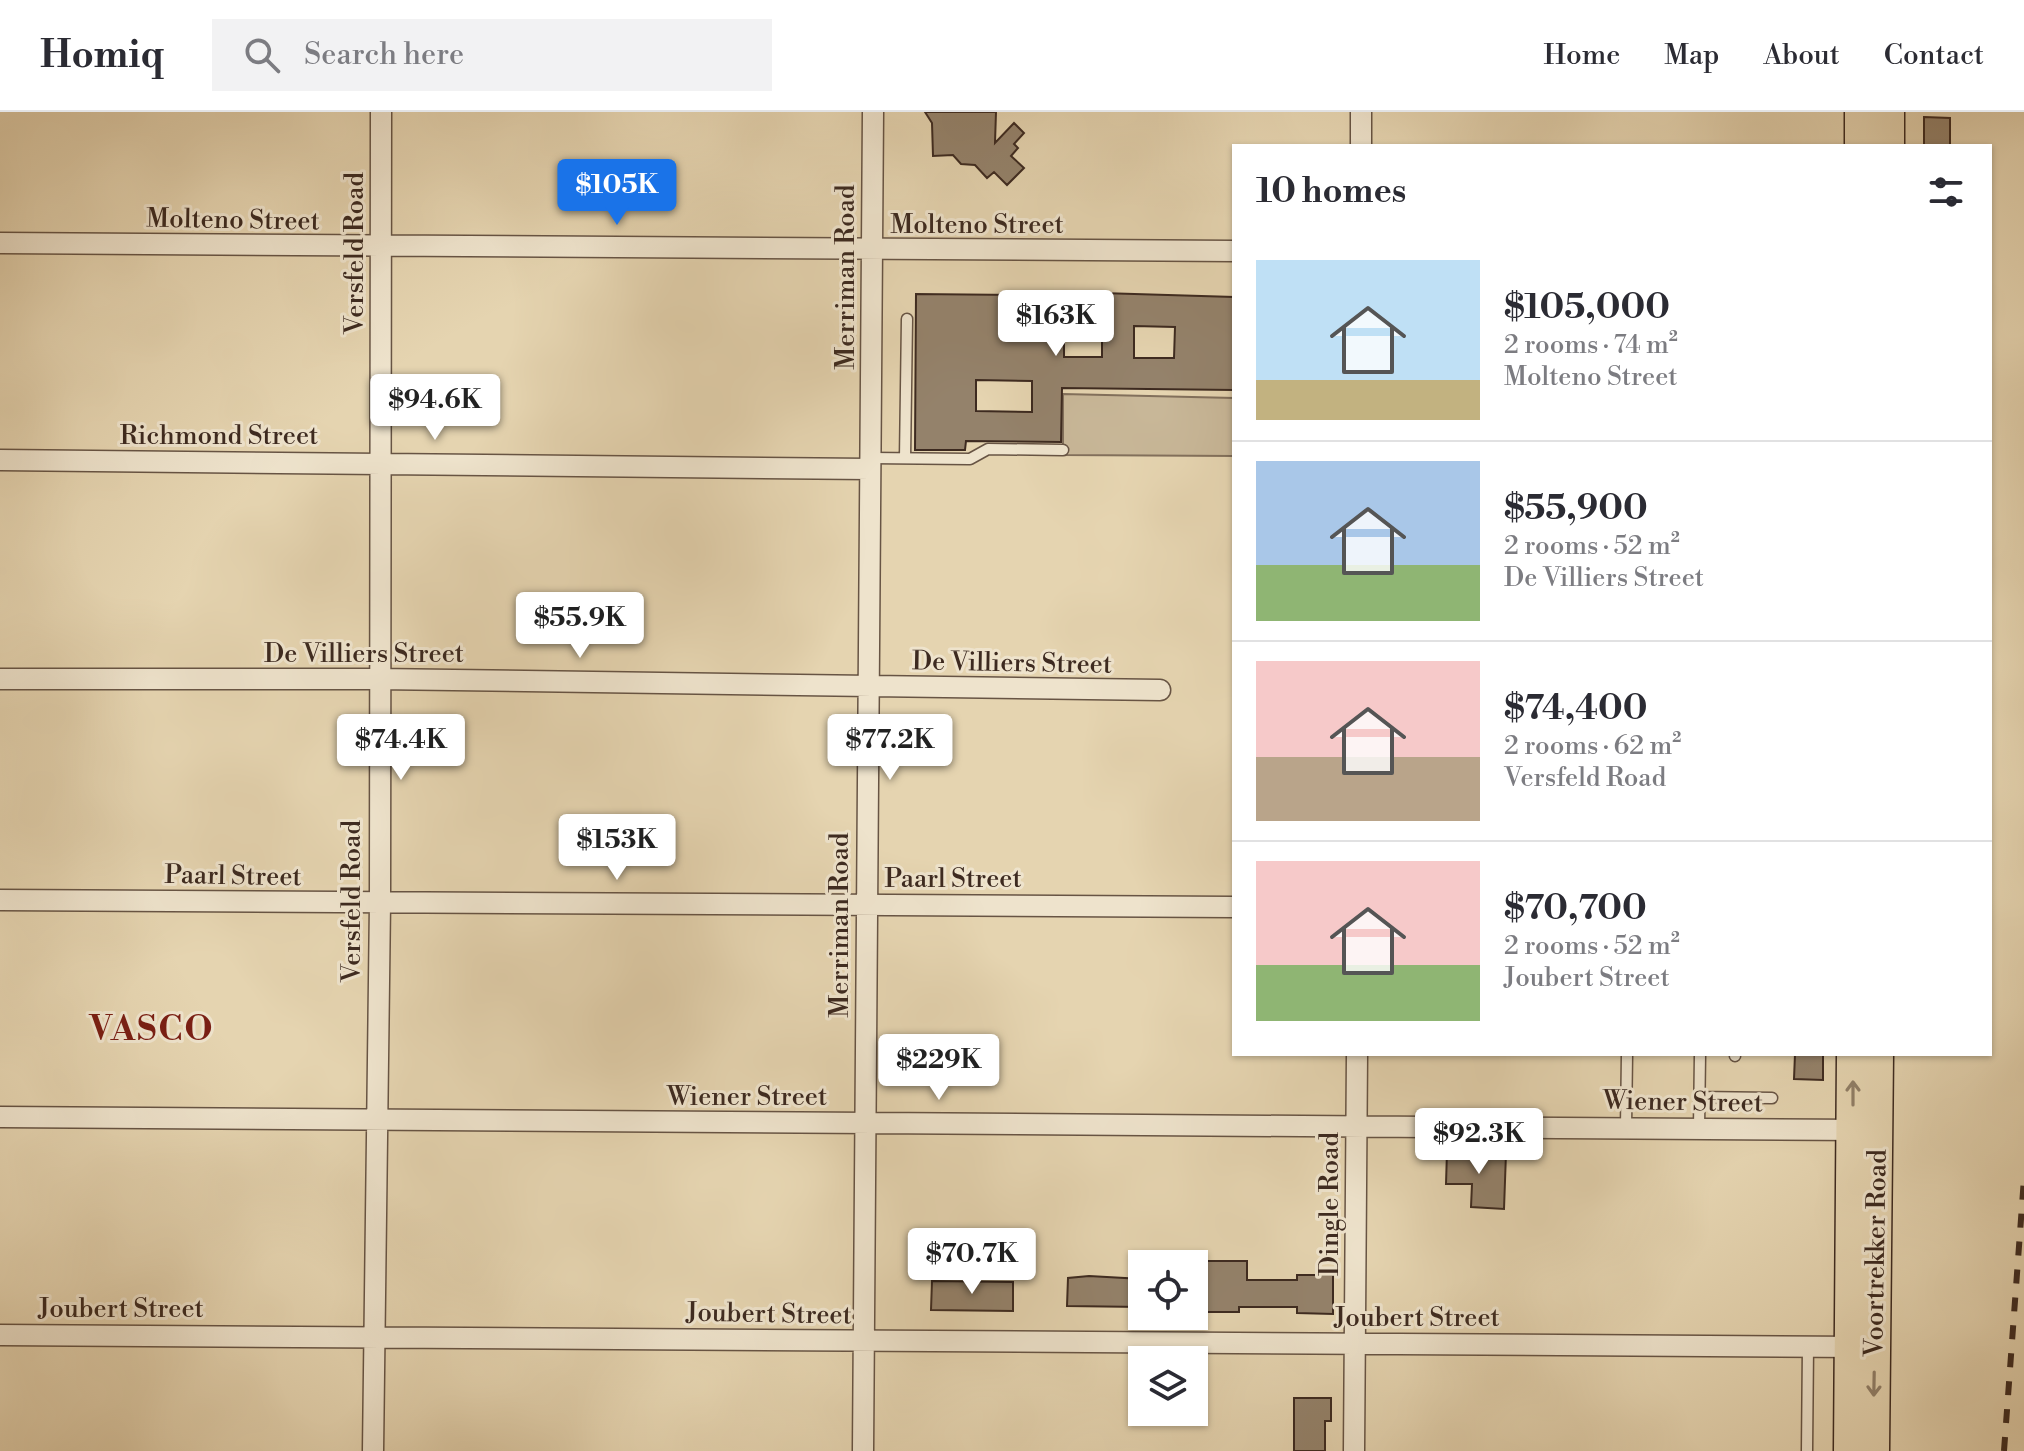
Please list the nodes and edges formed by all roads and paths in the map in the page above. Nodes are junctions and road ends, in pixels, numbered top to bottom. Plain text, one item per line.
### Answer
1 (381, 112) edge
2 (873, 112) edge
3 (1361, 112) edge
4 (1861, 112) edge
5 (1888, 112) edge
6 (1361, 144) edge
7 (1861, 144) edge
8 (1888, 144) edge
9 (0, 243) edge
10 (381, 247) junction
11 (872, 251) junction
12 (1232, 251) edge
13 (907, 319) dead end
14 (1063, 450) dead end
15 (905, 458) junction
16 (0, 460) edge
17 (870, 463) junction
18 (381, 464) junction
19 (0, 679) edge
20 (378, 679) junction
21 (869, 687) junction
22 (1160, 690) dead end
23 (0, 900) edge
24 (380, 903) junction
25 (866, 904) junction
26 (1232, 907) edge
27 (1357, 1056) edge
28 (1627, 1056) edge
29 (1700, 1056) edge
30 (1853, 1056) edge
31 (1877, 1056) edge
32 (1699, 1097) junction
33 (1772, 1098) dead end
34 (0, 1117) edge
35 (375, 1120) junction
36 (866, 1124) junction
37 (1356, 1125) junction
38 (1626, 1127) junction
39 (1699, 1128) junction
40 (1865, 1130) junction
41 (0, 1335) edge
42 (374, 1336) junction
43 (863, 1341) junction
44 (1355, 1343) junction
45 (1808, 1346) junction
46 (1862, 1347) junction
47 (373, 1451) edge
48 (863, 1451) edge
49 (1354, 1451) edge
50 (1807, 1451) edge
51 (1850, 1451) edge
52 (1873, 1451) edge

1 - 10 street, Versfeld Road
2 - 11 street, Merriman Road
3 - 6 street
4 - 7 main road
5 - 8 main road
9 - 10 street, Molteno Street
10 - 11 street, Molteno Street
10 - 18 street, Versfeld Road
11 - 12 street, Molteno Street
11 - 17 street, Merriman Road
13 - 15 lane
14 - 15 lane
15 - 17 lane
16 - 18 street, Richmond Street
17 - 18 street, Richmond Street
17 - 21 street, Merriman Road
18 - 20 street, Versfeld Road
19 - 20 street, De Villiers Street
20 - 21 street, De Villiers Street
20 - 24 street, Versfeld Road
21 - 22 street, De Villiers Street
21 - 25 street, Merriman Road
23 - 24 street, Paarl Street
24 - 25 street, Paarl Street
24 - 35 street, Versfeld Road
25 - 26 street, Paarl Street
25 - 36 street, Merriman Road
27 - 37 street, Dingle Road
28 - 38 lane
29 - 32 lane
40 -> 30 main road, Voortrekker Road
31 - 40 main road, Voortrekker Road
32 - 33 lane
32 - 39 lane
34 - 35 street, Wiener Street
35 - 36 street, Wiener Street
35 - 42 street, Versfeld Road
36 - 37 street, Wiener Street
36 - 43 street, Merriman Road
37 - 38 street, Wiener Street
37 - 44 street, Dingle Road
38 - 39 street, Wiener Street
39 - 40 street, Wiener Street
40 - 46 main road, Voortrekker Road
41 - 42 street, Joubert Street
42 - 43 street, Joubert Street
42 - 47 street, Versfeld Road
43 - 44 street, Joubert Street
43 - 48 street, Merriman Road
44 - 45 street, Joubert Street
44 - 49 street, Dingle Road
45 - 46 street, Joubert Street
45 - 50 lane
46 - 51 main road, Voortrekker Road
46 -> 52 main road, Voortrekker Road

